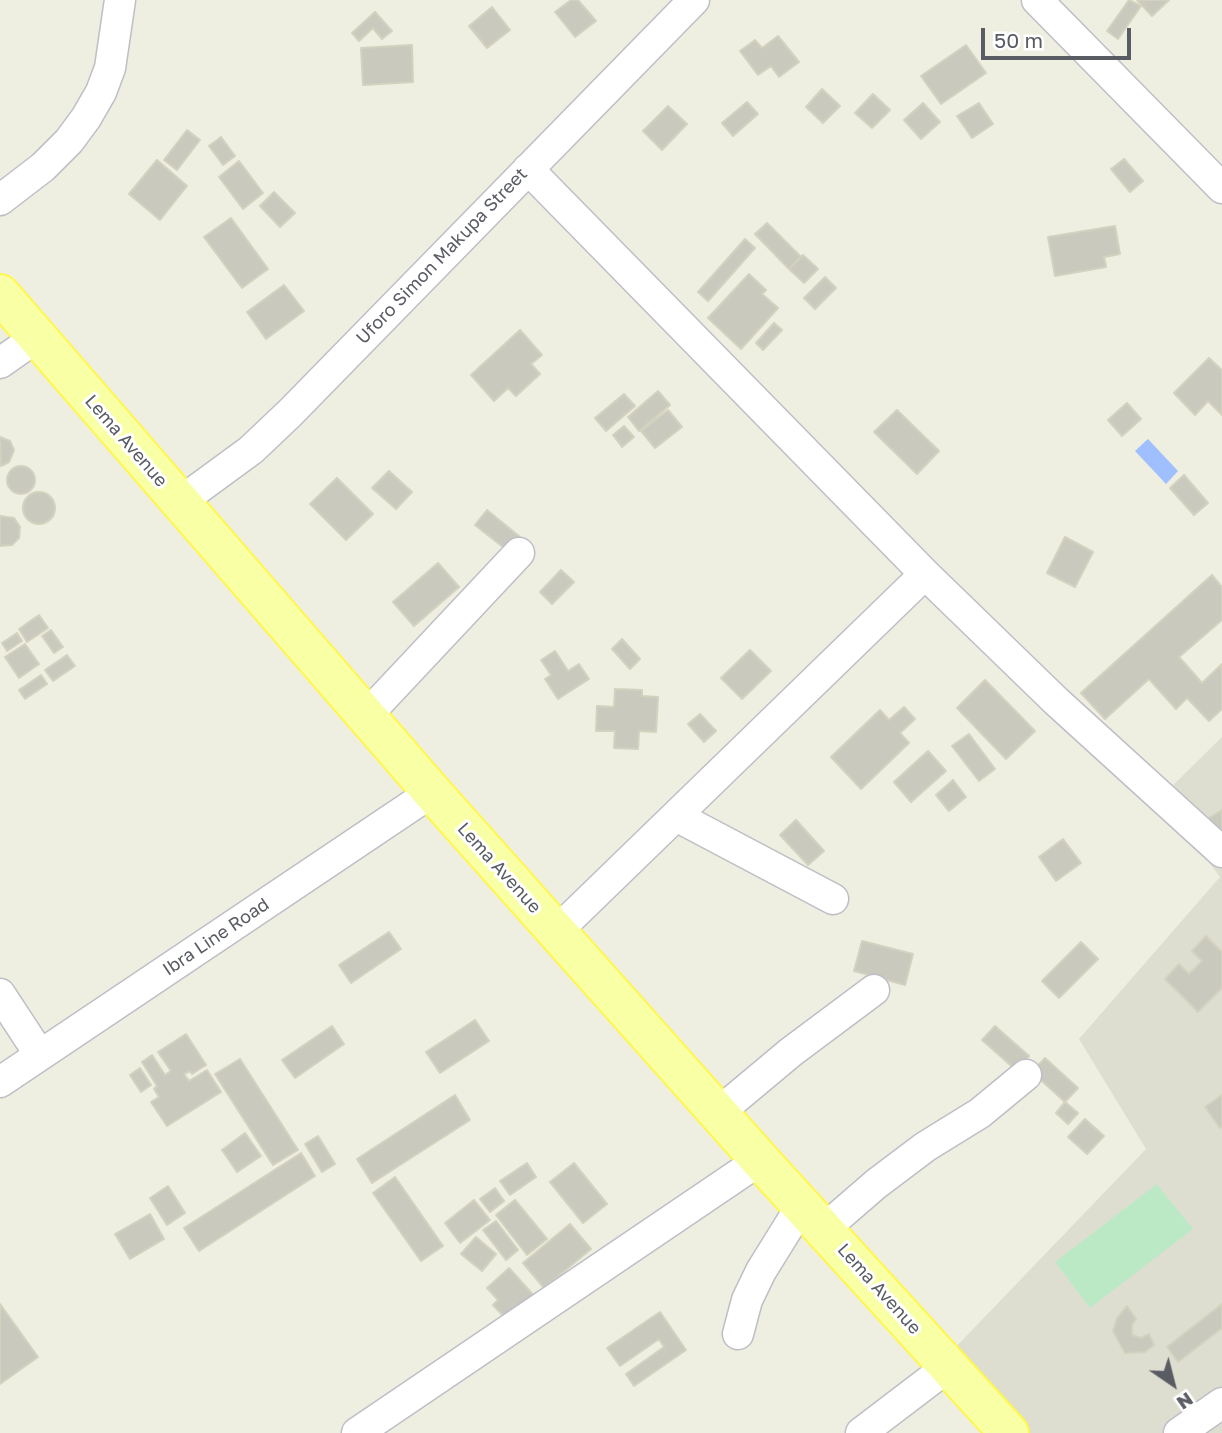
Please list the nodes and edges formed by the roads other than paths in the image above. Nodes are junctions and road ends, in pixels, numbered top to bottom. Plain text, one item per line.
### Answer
1 (120, 0) edge
2 (694, 0) edge
3 (1037, 0) edge
4 (528, 169) junction
5 (1222, 188) edge
6 (0, 200) edge
7 (0, 293) edge
8 (37, 337) junction
9 (0, 363) edge
10 (180, 502) junction
11 (519, 553) dead end
12 (925, 574) junction
13 (367, 715) junction
14 (432, 792) junction
15 (676, 816) junction
16 (1222, 852) edge
17 (833, 899) dead end
18 (556, 932) junction
19 (874, 990) dead end
20 (0, 994) edge
21 (40, 1055) junction
22 (1026, 1075) dead end
23 (0, 1082) edge
24 (718, 1113) junction
25 (760, 1160) junction
26 (813, 1217) junction
27 (738, 1334) dead end
28 (949, 1366) junction
29 (1222, 1403) edge
30 (357, 1433) edge
31 (861, 1433) edge
32 (1009, 1433) edge
33 (1179, 1433) edge

1 - 6 street
2 - 4 street, Uforo Simon Makupa Street
3 - 5 street
4 - 10 street, Uforo Simon Makupa Street
4 - 12 street
7 - 8 main road, Lema Avenue
8 - 9 street
8 - 10 main road, Lema Avenue
10 - 13 main road, Lema Avenue
11 - 13 street
12 - 15 street
12 - 16 street
13 - 14 main road, Lema Avenue
14 - 18 main road, Lema Avenue
14 - 21 street, Ibra Line Road
15 - 17 street
15 - 18 street
18 - 24 main road, Lema Avenue
19 - 24 street
20 - 21 street
21 - 23 street, Ibra Line Road
22 - 26 street
24 - 25 main road, Lema Avenue
25 - 26 main road, Lema Avenue
25 - 30 street
26 - 27 street
26 - 28 main road, Lema Avenue
28 - 31 street
28 - 32 main road, Lema Avenue
29 - 33 street

